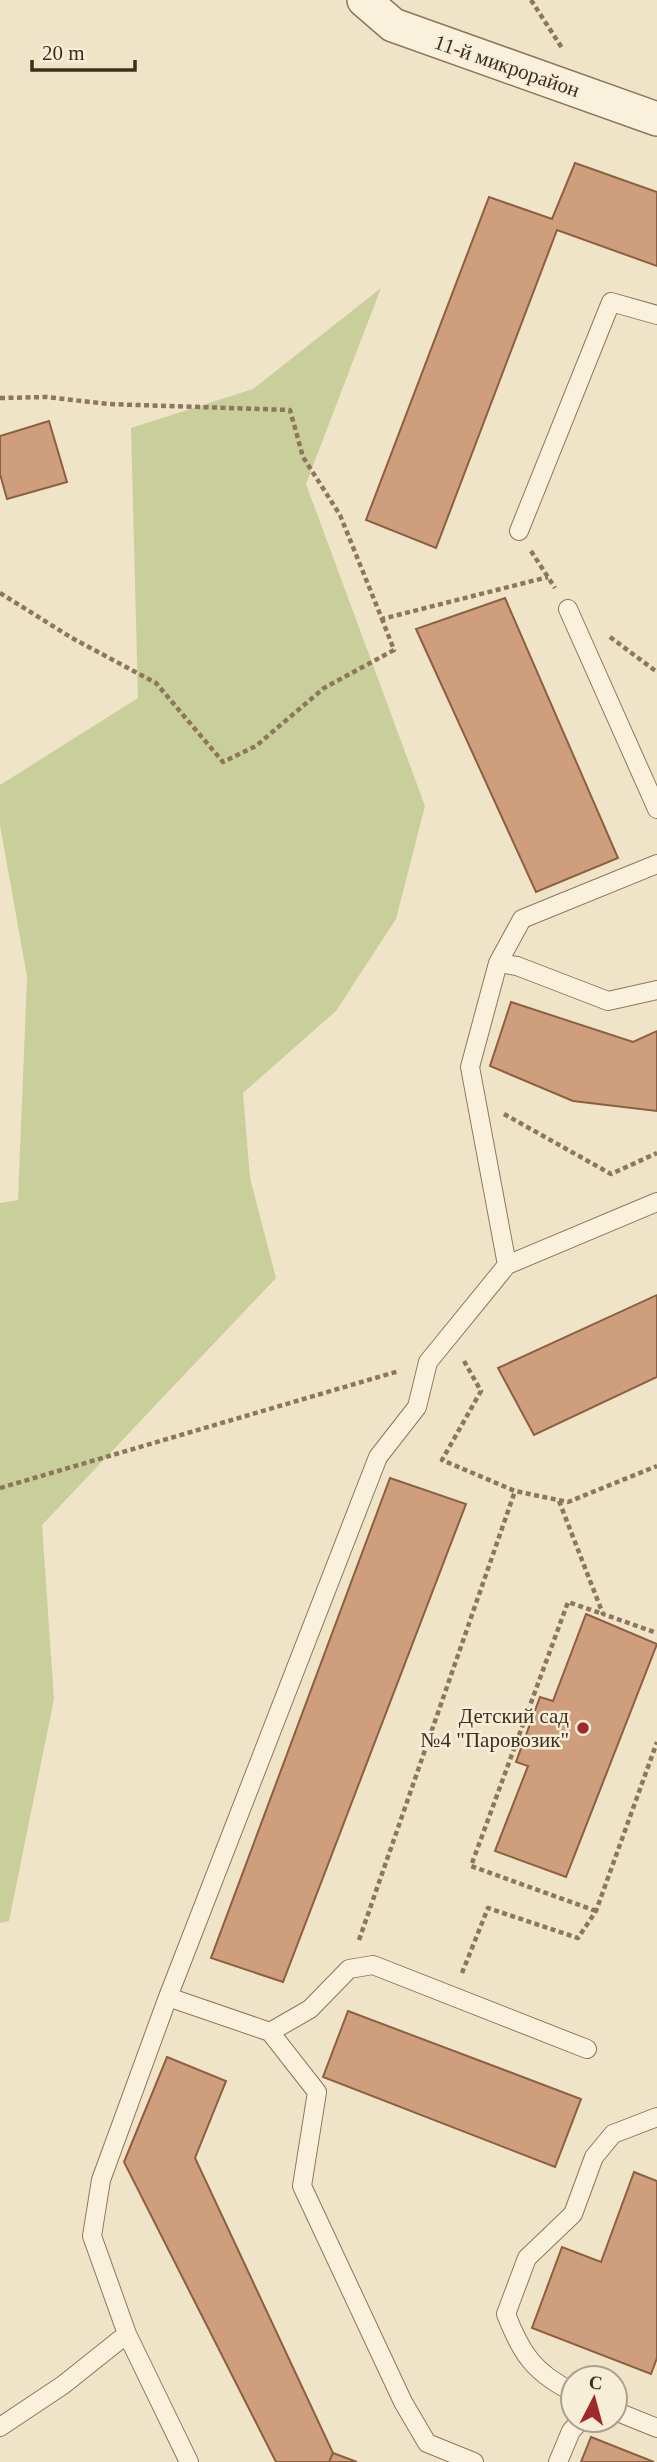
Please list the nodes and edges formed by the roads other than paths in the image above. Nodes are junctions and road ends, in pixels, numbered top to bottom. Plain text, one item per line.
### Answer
1 (363, 0) edge
2 (657, 119) edge
3 (657, 316) edge
4 (519, 531) dead end
5 (568, 609) dead end
6 (657, 809) edge
7 (657, 864) edge
8 (498, 963) junction
9 (657, 990) edge
10 (657, 1202) edge
11 (507, 1265) junction
12 (168, 1997) junction
13 (270, 2032) junction
14 (587, 2049) dead end
15 (657, 2117) edge
16 (127, 2334) junction
17 (559, 2383) edge
18 (629, 2417) edge
19 (0, 2427) edge
20 (657, 2428) edge
21 (570, 2434) edge
22 (189, 2462) edge
23 (474, 2462) edge
24 (558, 2462) edge

1 - 2 street, 11-й микрорайон
3 - 4 lane
5 - 6 lane
7 - 8 lane
8 - 9 lane
8 - 11 lane
10 - 11 lane
11 - 12 lane
12 - 13 lane
12 - 16 lane
13 - 14 lane
13 - 23 lane
15 - 17 lane
16 - 19 lane
16 - 22 lane
18 - 20 lane
21 - 24 lane

